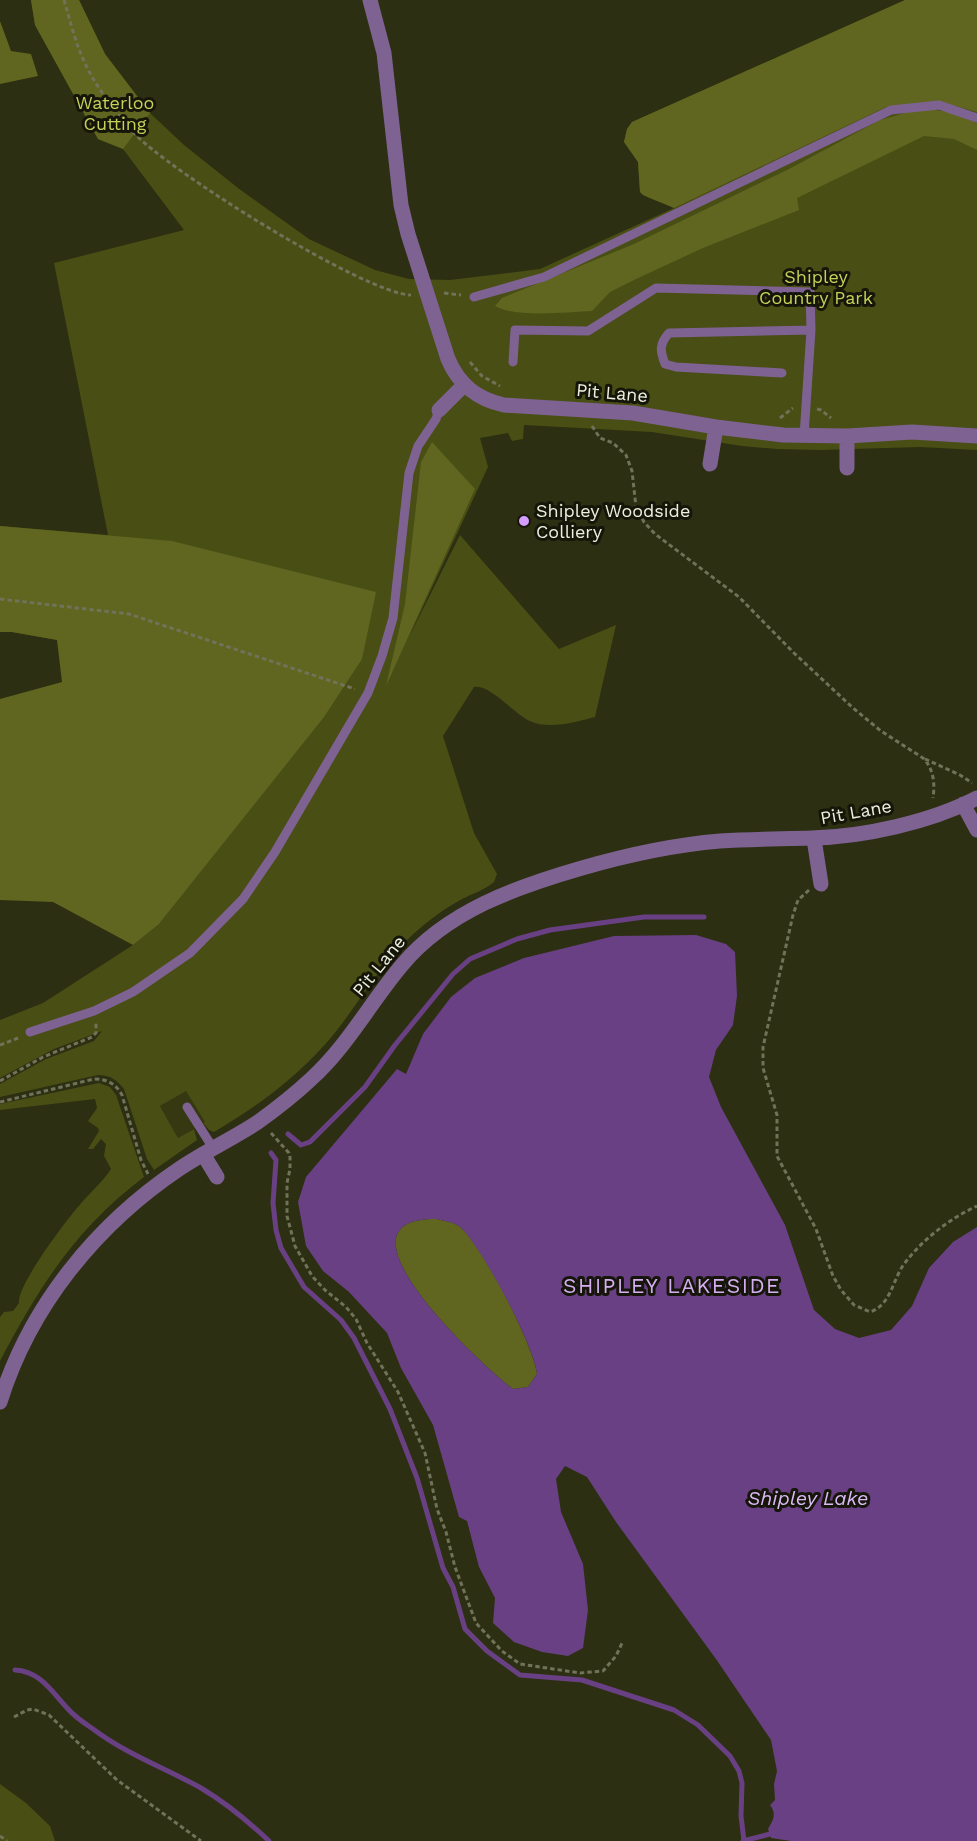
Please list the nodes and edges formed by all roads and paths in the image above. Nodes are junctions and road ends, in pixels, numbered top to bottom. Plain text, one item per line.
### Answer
1 (64, 0) edge
2 (370, 0) edge
3 (977, 118) edge
4 (427, 295) junction
5 (474, 297) joint
6 (811, 330) junction
7 (513, 362) dead end
8 (782, 373) dead end
9 (464, 385) junction
10 (439, 410) joint
11 (589, 411) junction
12 (716, 427) junction
13 (804, 436) junction
14 (847, 436) junction
15 (977, 436) edge
16 (710, 464) dead end
17 (847, 468) dead end
18 (0, 598) edge
19 (368, 693) junction
20 (923, 758) junction
21 (977, 788) edge
22 (970, 801) edge
23 (933, 815) junction
24 (977, 830) edge
25 (814, 838) junction
26 (821, 884) joint
27 (94, 1011) junction
28 (30, 1032) joint
29 (0, 1045) edge
30 (0, 1081) edge
31 (0, 1102) edge
32 (187, 1107) dead end
33 (259, 1121) junction
34 (208, 1151) junction
35 (217, 1177) dead end
36 (156, 1186) junction
37 (977, 1206) edge
38 (3, 1385) edge
39 (0, 1402) edge
40 (623, 1641) dead end
41 (14, 1717) dead end
42 (0, 1836) edge
43 (7, 1841) edge
44 (201, 1841) edge

1 - 4 path
2 - 4 street, Pit Lane
3 - 5 lane
4 - 5 path
4 - 9 street, Pit Lane
6 - 7 lane
6 - 8 lane
6 - 13 lane
9 - 10 street
9 - 11 street, Pit Lane
10 - 19 lane
11 - 12 street, Pit Lane
11 - 20 path
12 - 13 street, Pit Lane
12 - 16 street
13 - 14 street, Pit Lane
14 - 15 street, Pit Lane
14 - 17 street
18 - 19 path
19 - 27 lane
20 - 21 path
20 - 23 path
22 - 23 street, Pit Lane
22 - 24 street
23 - 25 street, Pit Lane
25 - 26 street
25 - 33 street, Pit Lane
26 - 37 path
27 - 28 lane
27 - 30 path
28 - 29 path
31 - 36 path
32 - 34 lane
33 - 34 street, Pit Lane
33 - 40 path
34 - 35 street
34 - 36 street, Pit Lane
36 - 38 street, Pit Lane
38 - 39 street, Pit Lane
41 - 44 path
42 - 43 path

